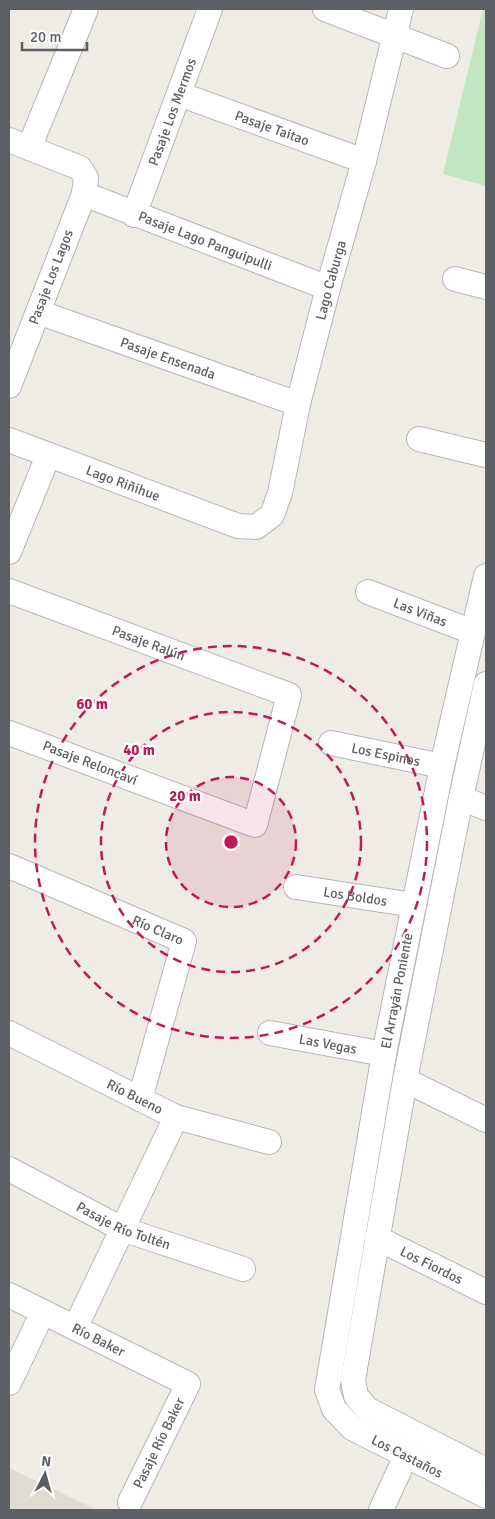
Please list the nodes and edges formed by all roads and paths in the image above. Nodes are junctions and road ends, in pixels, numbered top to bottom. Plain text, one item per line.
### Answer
1 (86, 9) edge
2 (210, 9) edge
3 (325, 9) edge
4 (402, 9) edge
5 (395, 35) junction
6 (447, 56) dead end
7 (179, 94) junction
8 (19, 144) edge
9 (364, 162) junction
10 (84, 194) junction
11 (134, 215) junction
12 (455, 279) dead end
13 (328, 288) junction
14 (486, 288) edge
15 (38, 312) junction
16 (9, 386) edge
17 (298, 404) junction
18 (419, 439) dead end
19 (9, 440) edge
20 (486, 455) edge
21 (48, 456) junction
22 (238, 526) joint
23 (9, 552) edge
24 (486, 576) edge
25 (9, 591) edge
26 (368, 592) dead end
27 (473, 632) junction
28 (486, 684) edge
29 (9, 733) edge
30 (330, 743) dead end
31 (442, 766) junction
32 (461, 798) junction
33 (486, 808) edge
34 (255, 825) joint
35 (9, 866) edge
36 (296, 887) dead end
37 (414, 905) junction
38 (9, 1033) edge
39 (270, 1033) dead end
40 (384, 1054) junction
41 (405, 1080) junction
42 (140, 1099) junction
43 (176, 1117) junction
44 (486, 1120) edge
45 (270, 1142) dead end
46 (9, 1169) edge
47 (122, 1230) junction
48 (377, 1238) junction
49 (243, 1269) dead end
50 (486, 1292) edge
51 (9, 1296) edge
52 (43, 1312) junction
53 (75, 1328) junction
54 (9, 1384) edge
55 (188, 1384) joint
56 (356, 1396) joint
57 (334, 1409) joint
58 (406, 1456) junction
59 (486, 1470) edge
60 (486, 1496) edge
61 (130, 1502) dead end
62 (381, 1510) edge

1 - 8 street
2 - 7 street, Pasaje Los Mermos
3 - 5 street
4 - 5 street, Lago Caburga
5 - 6 street
5 - 9 street, Lago Caburga
7 - 9 street, Pasaje Taitao
7 - 11 street, Pasaje Los Mermos
8 - 10 street, Pasaje Los Lagos
9 - 13 street, Lago Caburga
10 - 11 street, Pasaje Lago Panguipulli
10 - 15 street, Pasaje Los Lagos
11 - 13 street, Pasaje Lago Panguipulli
12 - 14 street
13 - 17 street, Lago Caburga
15 - 16 street, Pasaje Los Lagos
15 - 17 street, Pasaje Ensenada
17 - 22 street, Lago Caburga
18 - 20 street
19 - 21 street, Lago Riñihue
21 - 22 street, Lago Riñihue
21 - 23 street
24 - 27 street, El Arrayán Poniente
25 - 34 street, Pasaje Ralún
26 - 27 street, Las Viñas
27 - 31 street, El Arrayán Poniente
28 - 32 street, El Arrayán Poniente
29 - 34 street, Pasaje Reloncaví
30 - 31 street, Los Espinos
31 - 37 street, El Arrayán Poniente
32 - 33 street
32 - 41 street, El Arrayán Poniente
35 - 42 street, Río Claro
36 - 37 street, Los Boldos
37 - 40 street, El Arrayán Poniente
38 - 42 street, Río Bueno
39 - 40 street, Las Vegas
40 - 57 street, El Arrayán Poniente
41 - 44 street
41 - 48 street, El Arrayán Poniente
42 - 43 street, Río Bueno
43 - 45 street, Río Bueno
43 - 47 street
46 - 47 street, Pasaje Río Toltén
47 - 49 street, Pasaje Río Toltén
47 - 53 street
48 - 50 street, Los Fiordos
48 - 56 street, El Arrayán Poniente
51 - 52 street, Río Baker
52 - 53 street, Río Baker
52 - 54 street
53 - 55 street, Río Baker
55 - 61 street, Pasaje Río Baker
56 - 59 street, Los Castaños
57 - 58 street, Los Castaños
58 - 60 street, Los Castaños
58 - 62 street

